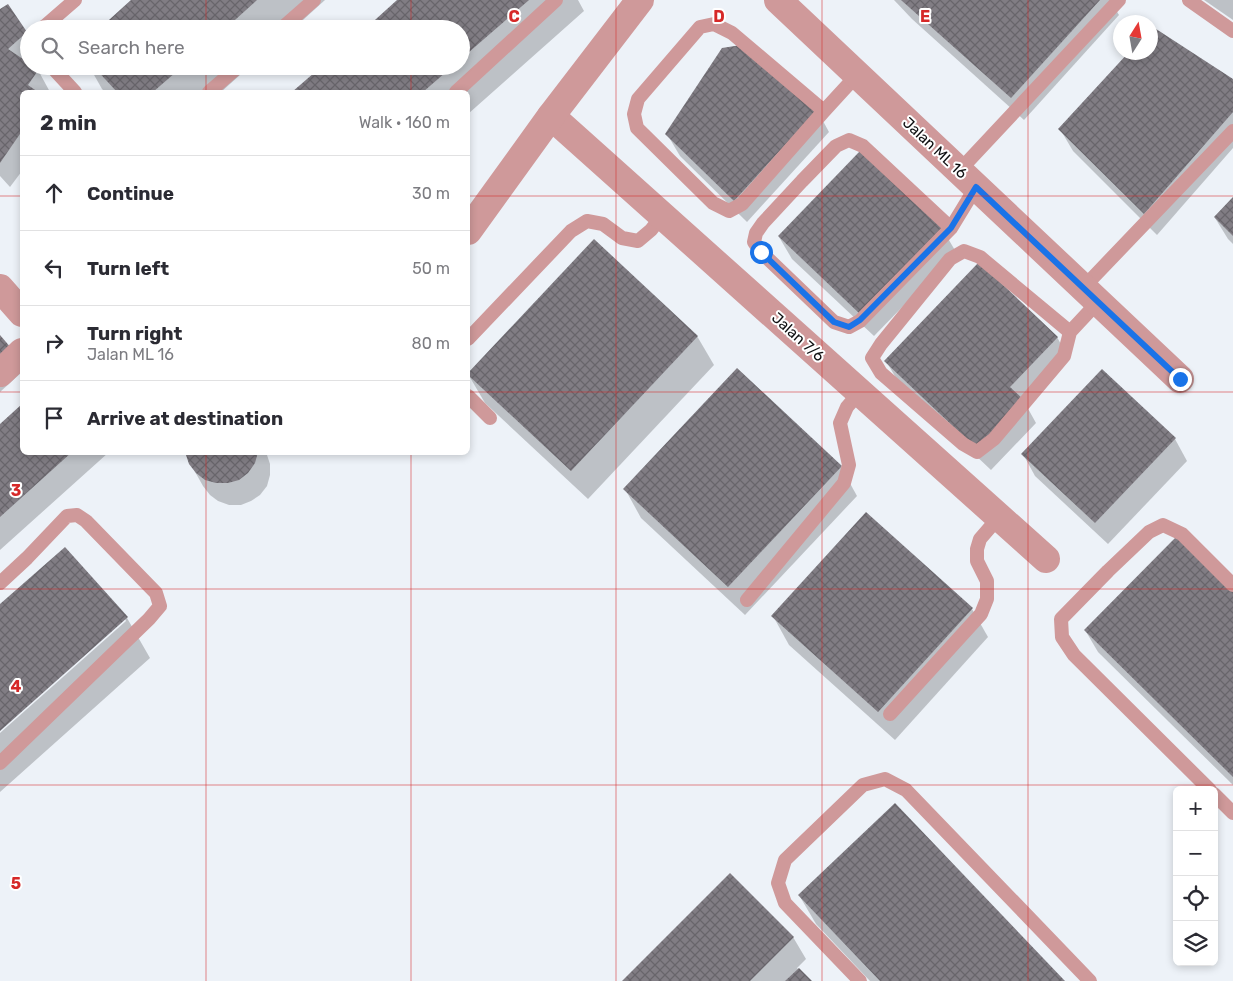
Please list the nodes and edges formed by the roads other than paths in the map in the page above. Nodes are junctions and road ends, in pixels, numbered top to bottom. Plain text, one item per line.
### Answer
1 (75, 0) edge
2 (314, 0) edge
3 (556, 0) edge
4 (640, 0) edge
5 (778, 0) edge
6 (1119, 0) edge
7 (1189, 0) edge
8 (52, 20) edge
9 (291, 20) edge
10 (1233, 30) edge
11 (59, 75) edge
12 (229, 75) edge
13 (858, 75) junction
14 (73, 90) edge
15 (211, 90) edge
16 (458, 90) edge
17 (824, 111) junction
18 (551, 116) junction
19 (1233, 131) edge
20 (968, 179) junction
21 (662, 216) junction
22 (951, 228) junction
23 (470, 229) edge
24 (0, 288) edge
25 (1090, 295) junction
26 (20, 311) edge
27 (1070, 332) junction
28 (470, 338) edge
29 (20, 354) edge
30 (0, 373) edge
31 (1180, 379) dead end
32 (860, 392) junction
33 (470, 398) edge
34 (490, 418) dead end
35 (999, 517) junction
36 (1046, 559) dead end
37 (0, 583) edge
38 (1233, 585) edge
39 (747, 600) dead end
40 (890, 714) dead end
41 (0, 763) edge
42 (1206, 786) edge
43 (1218, 798) edge
44 (1233, 813) edge
45 (860, 981) edge
46 (1090, 981) edge

1 - 8 lane
2 - 9 lane
3 - 16 lane
4 - 18 street
5 - 13 street, Jalan ML 16
6 - 20 lane
7 - 10 lane
11 - 14 lane
12 - 15 lane
13 - 17 lane
13 - 20 street, Jalan ML 16
17 - 17 lane
18 - 21 street, Jalan 7/6
18 - 23 street
19 - 25 lane
20 - 22 lane
20 - 25 street, Jalan ML 16
21 - 28 lane
21 - 32 street, Jalan 7/6
22 - 22 lane
24 - 26 street
25 - 27 lane
25 - 31 street, Jalan ML 16
27 - 27 lane
29 - 30 street
32 - 35 street, Jalan 7/6
32 - 39 lane
33 - 34 lane
35 - 36 street, Jalan 7/6
35 - 40 lane
37 - 41 lane
38 - 42 lane
43 - 44 lane
45 - 46 lane

